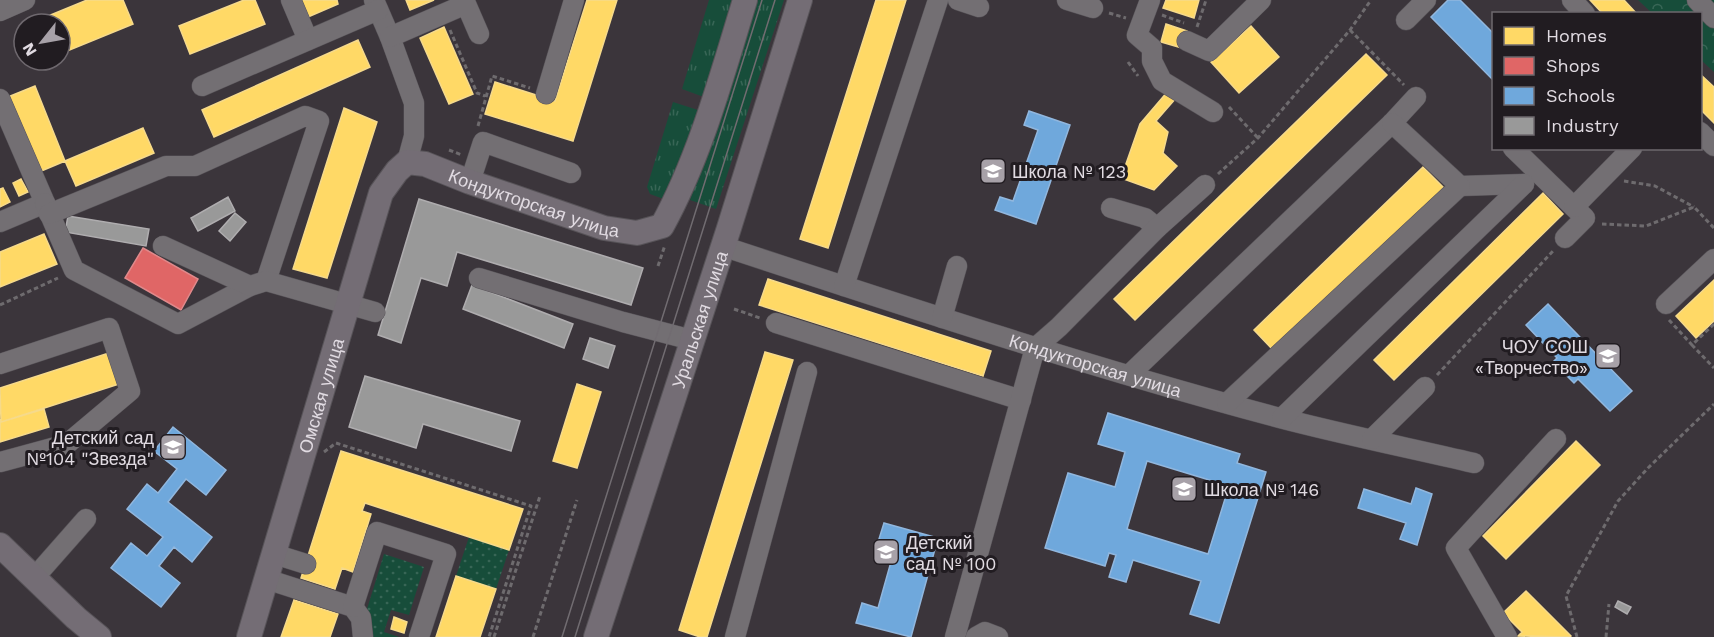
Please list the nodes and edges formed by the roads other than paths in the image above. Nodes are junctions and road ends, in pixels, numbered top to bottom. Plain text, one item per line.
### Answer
1 (25, 0) edge
2 (291, 0) edge
3 (574, 0) edge
4 (745, 0) edge
5 (800, 0) edge
6 (938, 0) edge
7 (958, 0) edge
8 (1067, 0) edge
9 (1150, 0) edge
10 (1261, 0) edge
11 (1426, 0) edge
12 (1572, 0) edge
13 (469, 2) edge
14 (376, 5) edge
15 (1694, 5) edge
16 (980, 7) dead end
17 (1093, 8) dead end
18 (0, 11) edge
19 (1583, 12) edge
20 (1714, 18) edge
21 (1406, 20) dead end
22 (478, 34) dead end
23 (1192, 34) road end
24 (390, 37) junction
25 (308, 40) junction
26 (202, 86) dead end
27 (546, 94) road end
28 (1416, 97) road end
29 (0, 99) edge
30 (1213, 112) dead end
31 (1392, 123) junction
32 (1702, 133) edge
33 (1714, 146) edge
34 (1515, 150) edge
35 (1630, 150) edge
36 (407, 162) junction
37 (571, 173) dead end
38 (470, 182) junction
39 (1205, 185) road end
40 (1460, 186) junction
41 (47, 208) junction
42 (1111, 208) dead end
43 (0, 222) edge
44 (1157, 228) junction
45 (164, 246) dead end
46 (722, 246) junction
47 (1714, 259) edge
48 (957, 266) dead end
49 (479, 278) dead end
50 (258, 284) junction
51 (844, 286) junction
52 (348, 304) junction
53 (1666, 304) road end
54 (375, 312) dead end
55 (942, 318) junction
56 (777, 323) road end
57 (692, 340) junction
58 (1035, 348) junction
59 (0, 364) edge
60 (807, 372) dead end
61 (1129, 375) junction
62 (1425, 387) road end
63 (1020, 400) junction
64 (1227, 403) junction
65 (1282, 418) junction
66 (1372, 439) junction
67 (1556, 439) dead end
68 (0, 462) edge
69 (1474, 463) dead end
70 (86, 519) dead end
71 (0, 545) edge
72 (271, 565) junction
73 (304, 568) dead end
74 (34, 578) junction
75 (353, 607) junction
76 (99, 637) edge
77 (249, 637) edge
78 (363, 637) edge
79 (419, 637) edge
80 (596, 637) edge
81 (735, 637) edge
82 (956, 637) edge
83 (976, 637) edge
84 (998, 637) edge
85 (1507, 637) edge

1 - 18 street
2 - 25 street
3 - 27 street
4 - 38 main road, Кондукторская улица
5 - 46 main road, Уральская улица
6 - 51 street
7 - 16 street
8 - 17 street
9 - 30 street
10 - 23 street
11 - 21 street
12 - 19 street
13 - 22 street
13 - 24 street
14 - 24 street
14 - 25 street
15 - 20 street
24 - 36 street
25 - 26 street
28 - 31 street
29 - 41 street
31 - 40 street
31 - 61 street
32 - 33 street
34 - 35 street
36 - 38 main road, Кондукторская улица
36 - 52 main road, Омская улица
37 - 38 street
39 - 44 street
40 - 64 street
40 - 65 street
41 - 43 street
41 - 50 street
41 - 50 street
42 - 44 street
44 - 58 street
45 - 50 street
46 - 51 street, Кондукторская улица
46 - 57 main road, Уральская улица
47 - 53 street
48 - 55 street
49 - 57 street
50 - 52 street
51 - 55 street, Кондукторская улица
52 - 54 street
52 - 72 main road, Омская улица
55 - 58 street, Кондукторская улица
56 - 63 street
57 - 80 main road, Уральская улица
58 - 61 street, Кондукторская улица
58 - 63 street
59 - 68 street
60 - 81 street
61 - 64 street, Кондукторская улица
62 - 66 street
63 - 82 street
64 - 65 street, Кондукторская улица
65 - 66 street, Кондукторская улица
66 - 69 street, Кондукторская улица
67 - 85 street
70 - 74 street
71 - 74 main road
72 - 73 street
72 - 75 street
72 - 77 main road, Омская улица
74 - 76 main road
75 - 78 street
75 - 79 street
83 - 84 street

